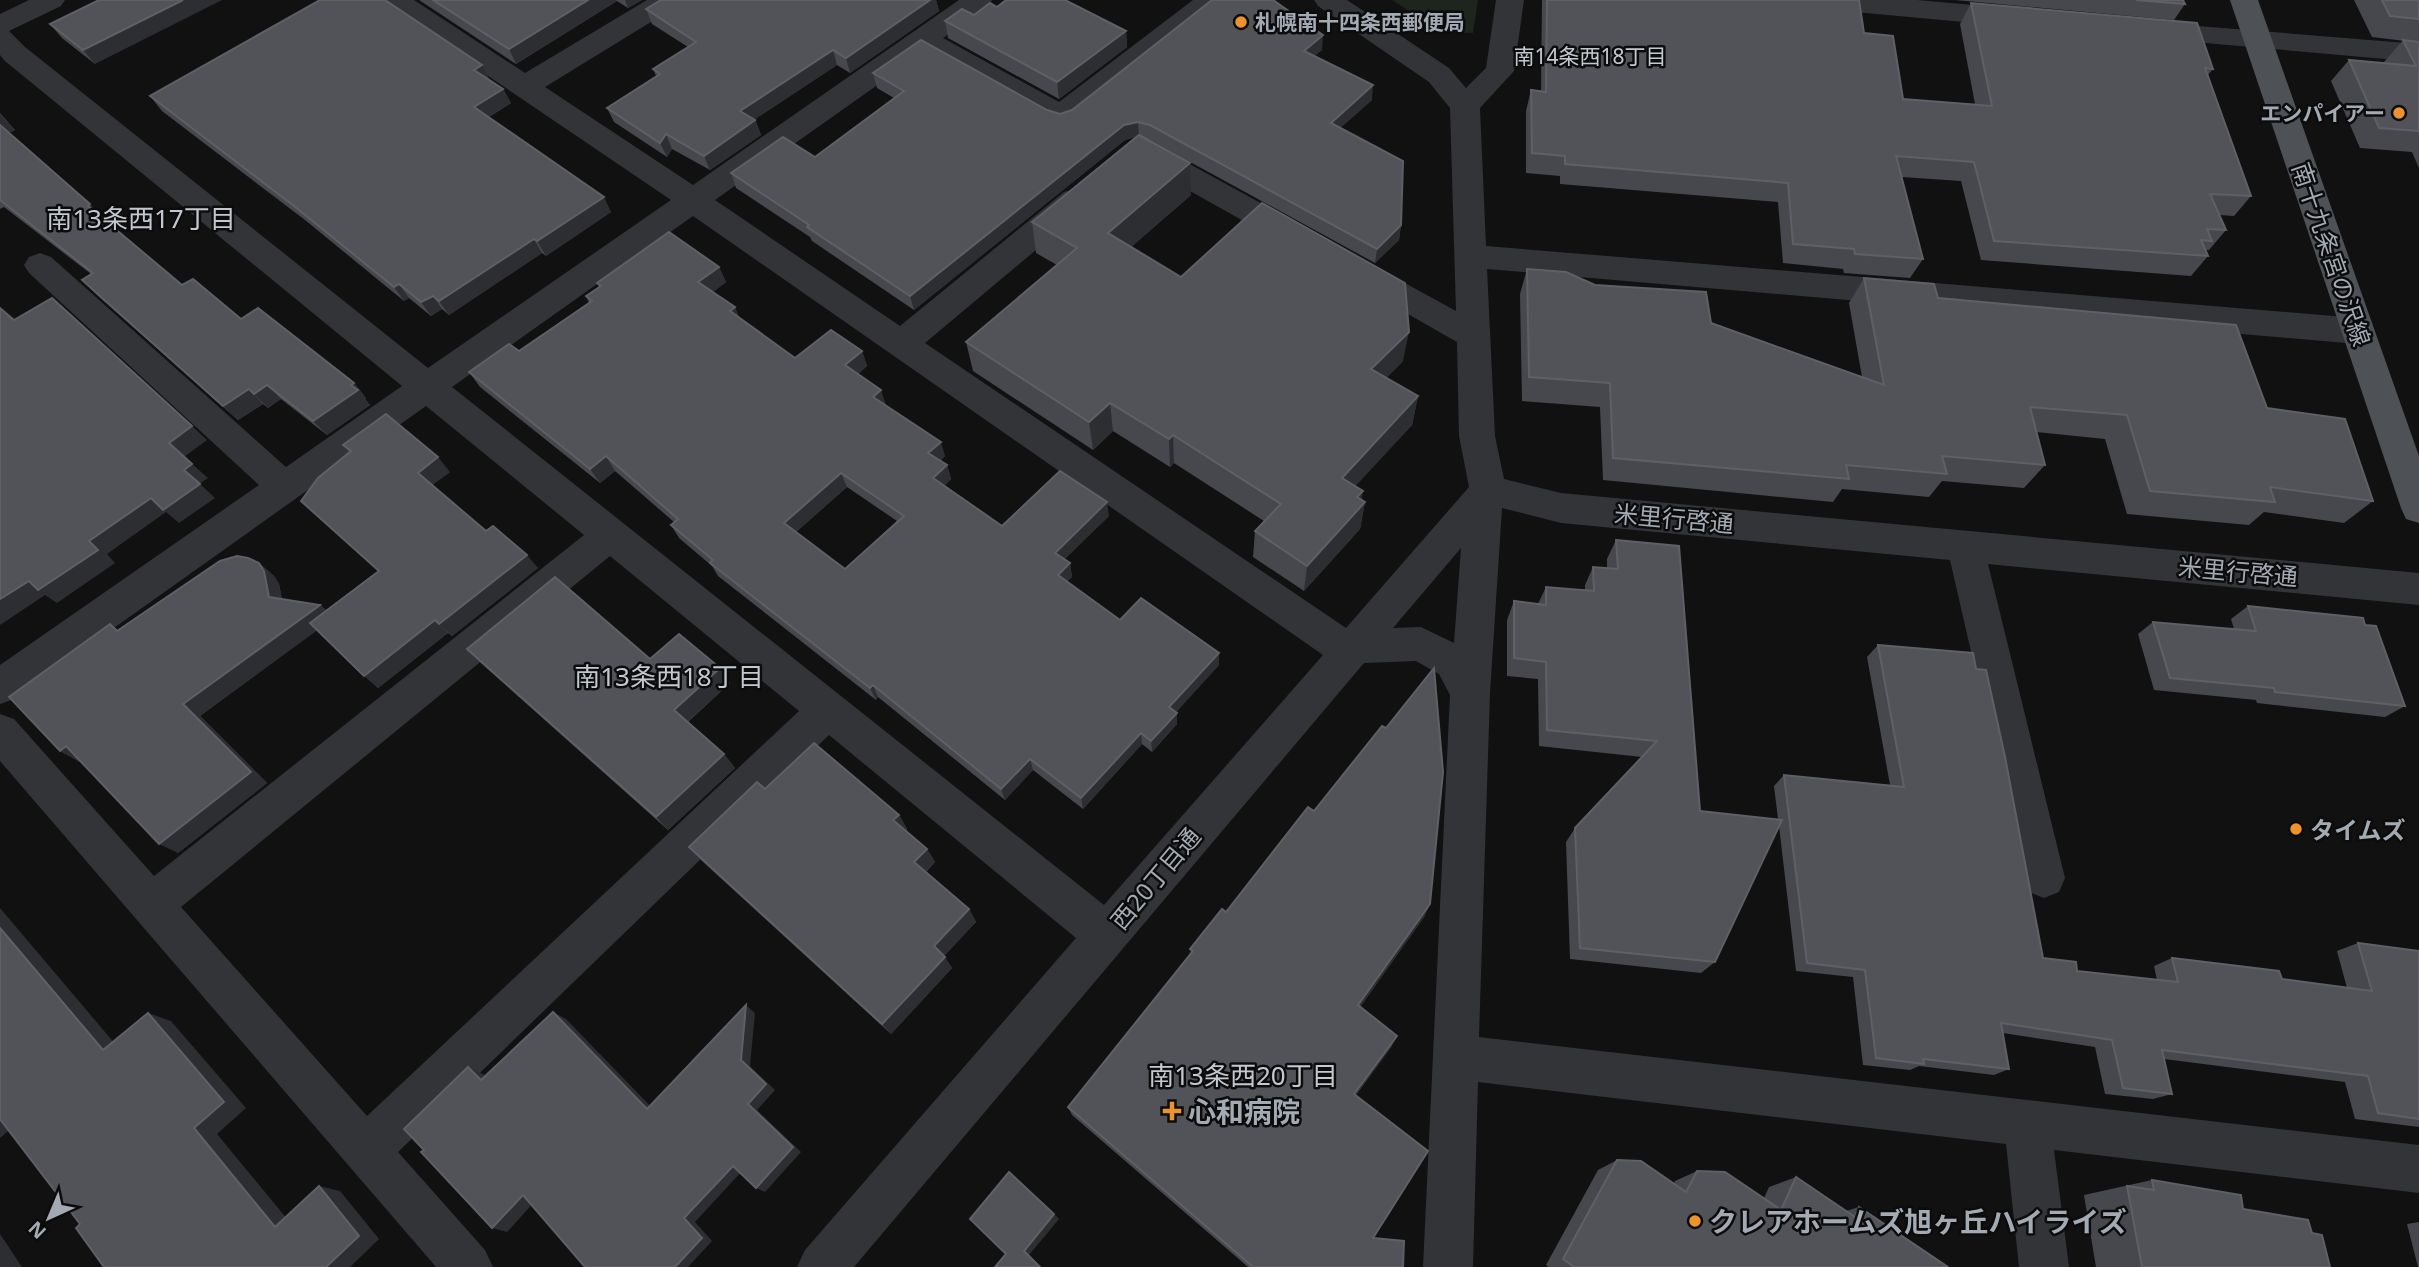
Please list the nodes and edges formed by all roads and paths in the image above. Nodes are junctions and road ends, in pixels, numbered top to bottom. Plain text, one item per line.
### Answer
1 (51, 0) edge
2 (395, 0) edge
3 (667, 0) edge
4 (978, 0) edge
5 (1211, 0) edge
6 (1328, 0) edge
7 (1510, 0) edge
8 (1822, 0) edge
9 (2244, 0) edge
10 (2051, 22) edge
11 (0, 26) edge
12 (2118, 28) edge
13 (0, 38) edge
14 (923, 39) junction
15 (2258, 41) junction
16 (2419, 53) edge
17 (524, 87) junction
18 (1465, 106) junction
19 (693, 200) junction
20 (1472, 256) junction
21 (40, 265) dead end
22 (2358, 331) junction
23 (1474, 336) junction
24 (901, 344) junction
25 (428, 387) junction
26 (285, 487) junction
27 (1488, 490) junction
28 (2419, 508) edge
29 (610, 535) junction
30 (1965, 546) junction
31 (2419, 589) edge
32 (1350, 648) junction
33 (0, 687) edge
34 (1471, 693) junction
35 (828, 710) junction
36 (0, 732) edge
37 (2044, 878) dead end
38 (151, 905) junction
39 (1107, 935) junction
40 (1457, 1057) junction
41 (2027, 1125) junction
42 (366, 1150) junction
43 (2419, 1169) edge
44 (468, 1267) edge
45 (822, 1267) edge
46 (1448, 1267) edge
47 (2044, 1267) edge

1 - 11 street
2 - 17 street
3 - 17 street
4 - 14 street
5 - 14 street
6 - 18 street
7 - 18 street
8 - 10 street
9 - 15 main road, 南十九条宮の沢線
12 - 15 street
13 - 25 street
14 - 19 street
15 - 16 street
15 - 22 main road, 南十九条宮の沢線
17 - 19 street
18 - 20 street
19 - 24 street
19 - 25 street
20 - 22 street
20 - 23 street
21 - 26 street
22 - 28 main road, 南十九条宮の沢線
23 - 24 street
23 - 27 street
24 - 32 street
25 - 26 street
25 - 29 street
26 - 33 street
27 - 30 street, 米里行啓通
27 - 32 street, 西20丁目通
27 - 34 street
29 - 35 street
29 - 38 street
30 - 31 street, 米里行啓通
30 - 37 street
32 - 34 street
32 - 39 street, 西20丁目通
34 - 40 street
35 - 39 street
35 - 42 street
36 - 38 street
38 - 42 street
39 - 45 street, 西20丁目通
40 - 41 street
40 - 46 street
41 - 43 street
41 - 47 street
42 - 44 street

